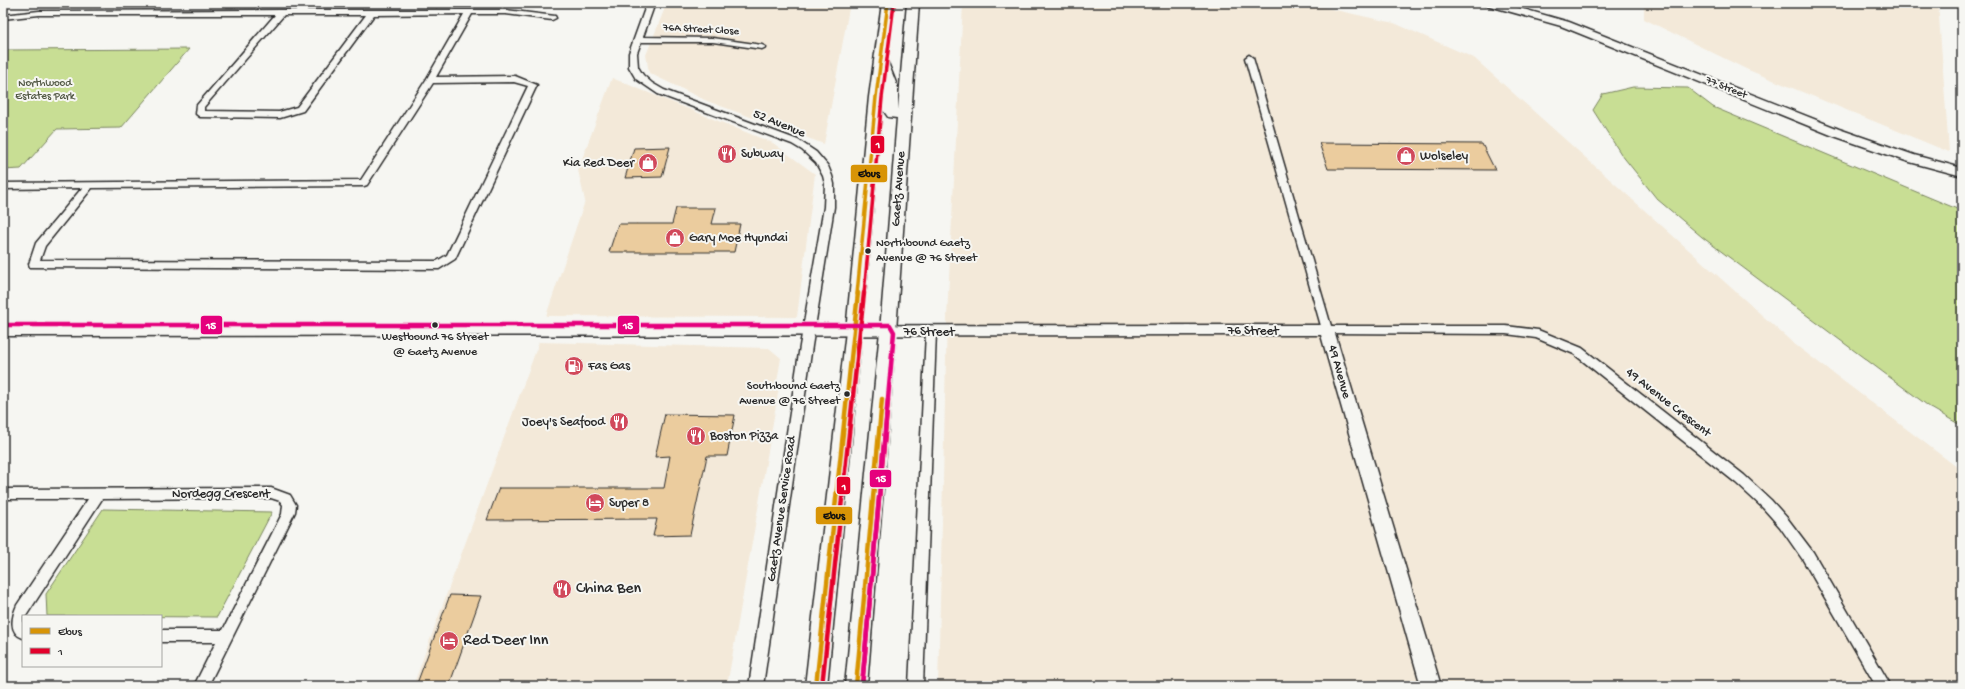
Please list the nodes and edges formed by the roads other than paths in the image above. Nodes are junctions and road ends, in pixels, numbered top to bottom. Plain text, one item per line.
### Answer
1 (651, 3) edge
2 (882, 3) edge
3 (888, 3) edge
4 (913, 3) edge
5 (924, 3) edge
6 (1490, 3) edge
7 (282, 12) junction
8 (372, 12) junction
9 (469, 12) junction
10 (3, 17) edge
11 (552, 18) dead end
12 (886, 21) junction
13 (911, 25) junction
14 (638, 39) junction
15 (762, 46) dead end
16 (1249, 58) dead end
17 (881, 60) junction
18 (430, 80) junction
19 (904, 115) junction
20 (1962, 172) edge
21 (90, 185) junction
22 (3, 186) edge
23 (1327, 330) junction
24 (808, 331) junction
25 (854, 331) junction
26 (888, 331) junction
27 (931, 332) junction
28 (5, 333) edge
29 (3, 494) edge
30 (98, 494) junction
31 (22, 630) edge
32 (162, 636) edge
33 (226, 636) junction
34 (201, 686) edge
35 (756, 686) edge
36 (816, 686) edge
37 (856, 686) edge
38 (916, 686) edge
39 (1431, 686) edge
40 (1884, 686) edge

1 - 14 street, 52 Avenue
2 - 12 main road
3 - 12 main road
4 - 13 main road, Gaetz Avenue
5 - 13 main road
6 - 20 street, 77 Street
7 - 8 street
7 - 8 street
7 - 10 street
8 - 9 street
9 - 11 street
9 - 18 street
12 - 17 main road
13 - 19 main road, Gaetz Avenue
14 - 15 street, 76A Street Close
14 - 24 street, 52 Avenue
16 - 23 street, 49 Avenue
17 - 19 main road
17 - 25 main road
18 - 21 street
18 - 21 street
19 - 26 main road, Gaetz Avenue
21 - 22 street
23 - 27 street, 76 Street
23 - 39 street, 49 Avenue
23 - 40 street, 49 Avenue Crescent
24 - 25 street, 76 Street
24 - 28 street, 76 Street
24 - 35 street, Gaetz Avenue Service Road
25 - 26 street, 76 Street
25 - 36 main road
26 - 27 street, 76 Street
26 - 37 main road, Gaetz Avenue
27 - 38 street
29 - 30 street, Nordegg Crescent
30 - 31 street
30 - 33 street, Nordegg Crescent
32 - 33 street
33 - 34 street, Nordegg Crescent

